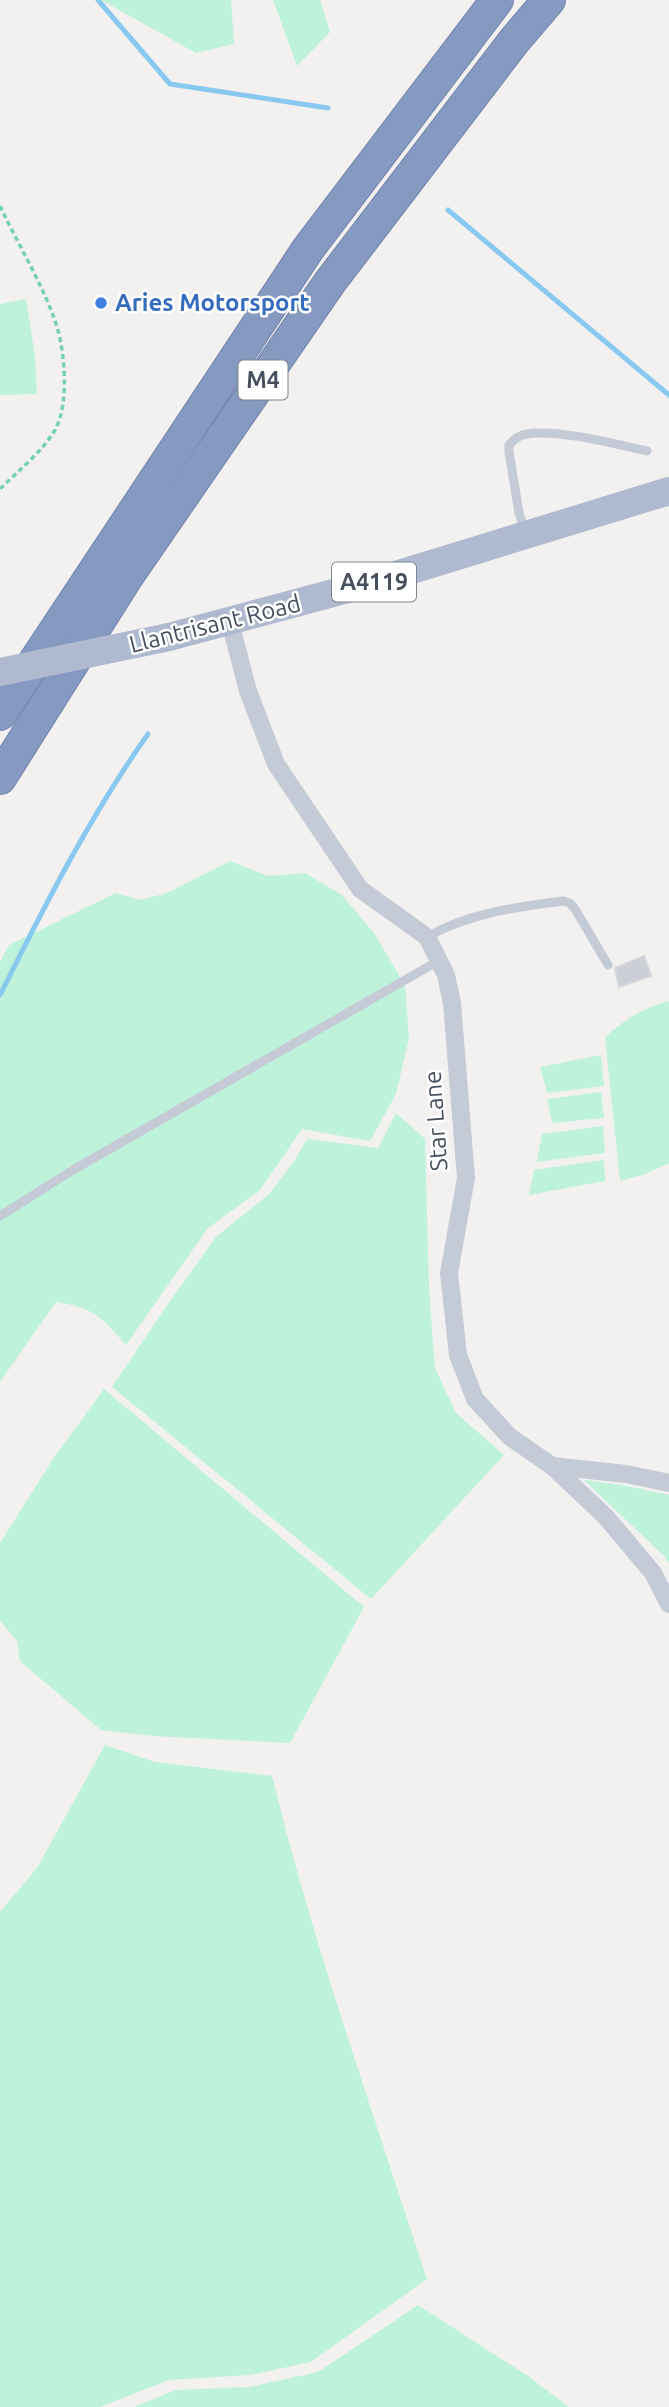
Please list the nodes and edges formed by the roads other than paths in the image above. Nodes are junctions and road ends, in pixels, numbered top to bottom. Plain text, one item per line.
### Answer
1 (497, 0) edge
2 (549, 0) edge
3 (646, 451) dead end
4 (669, 491) edge
5 (527, 536) junction
6 (230, 622) junction
7 (0, 672) edge
8 (0, 714) edge
9 (0, 778) edge
10 (427, 937) junction
11 (440, 960) junction
12 (608, 965) dead end
13 (0, 1216) edge
14 (552, 1466) junction
15 (669, 1483) edge
16 (669, 1604) edge

1 - 8 highway, M4
2 - 9 highway, M4
3 - 5 lane
4 - 5 main road, Llantrisant Road / A4119
5 - 6 main road, Llantrisant Road / A4119
6 - 7 main road, Llantrisant Road / A4119, bridge
6 - 10 street, Star Lane
10 - 11 street, Star Lane
10 - 12 lane
11 - 13 lane
11 - 14 street, Star Lane
14 - 15 street
14 - 16 street, Star Lane

